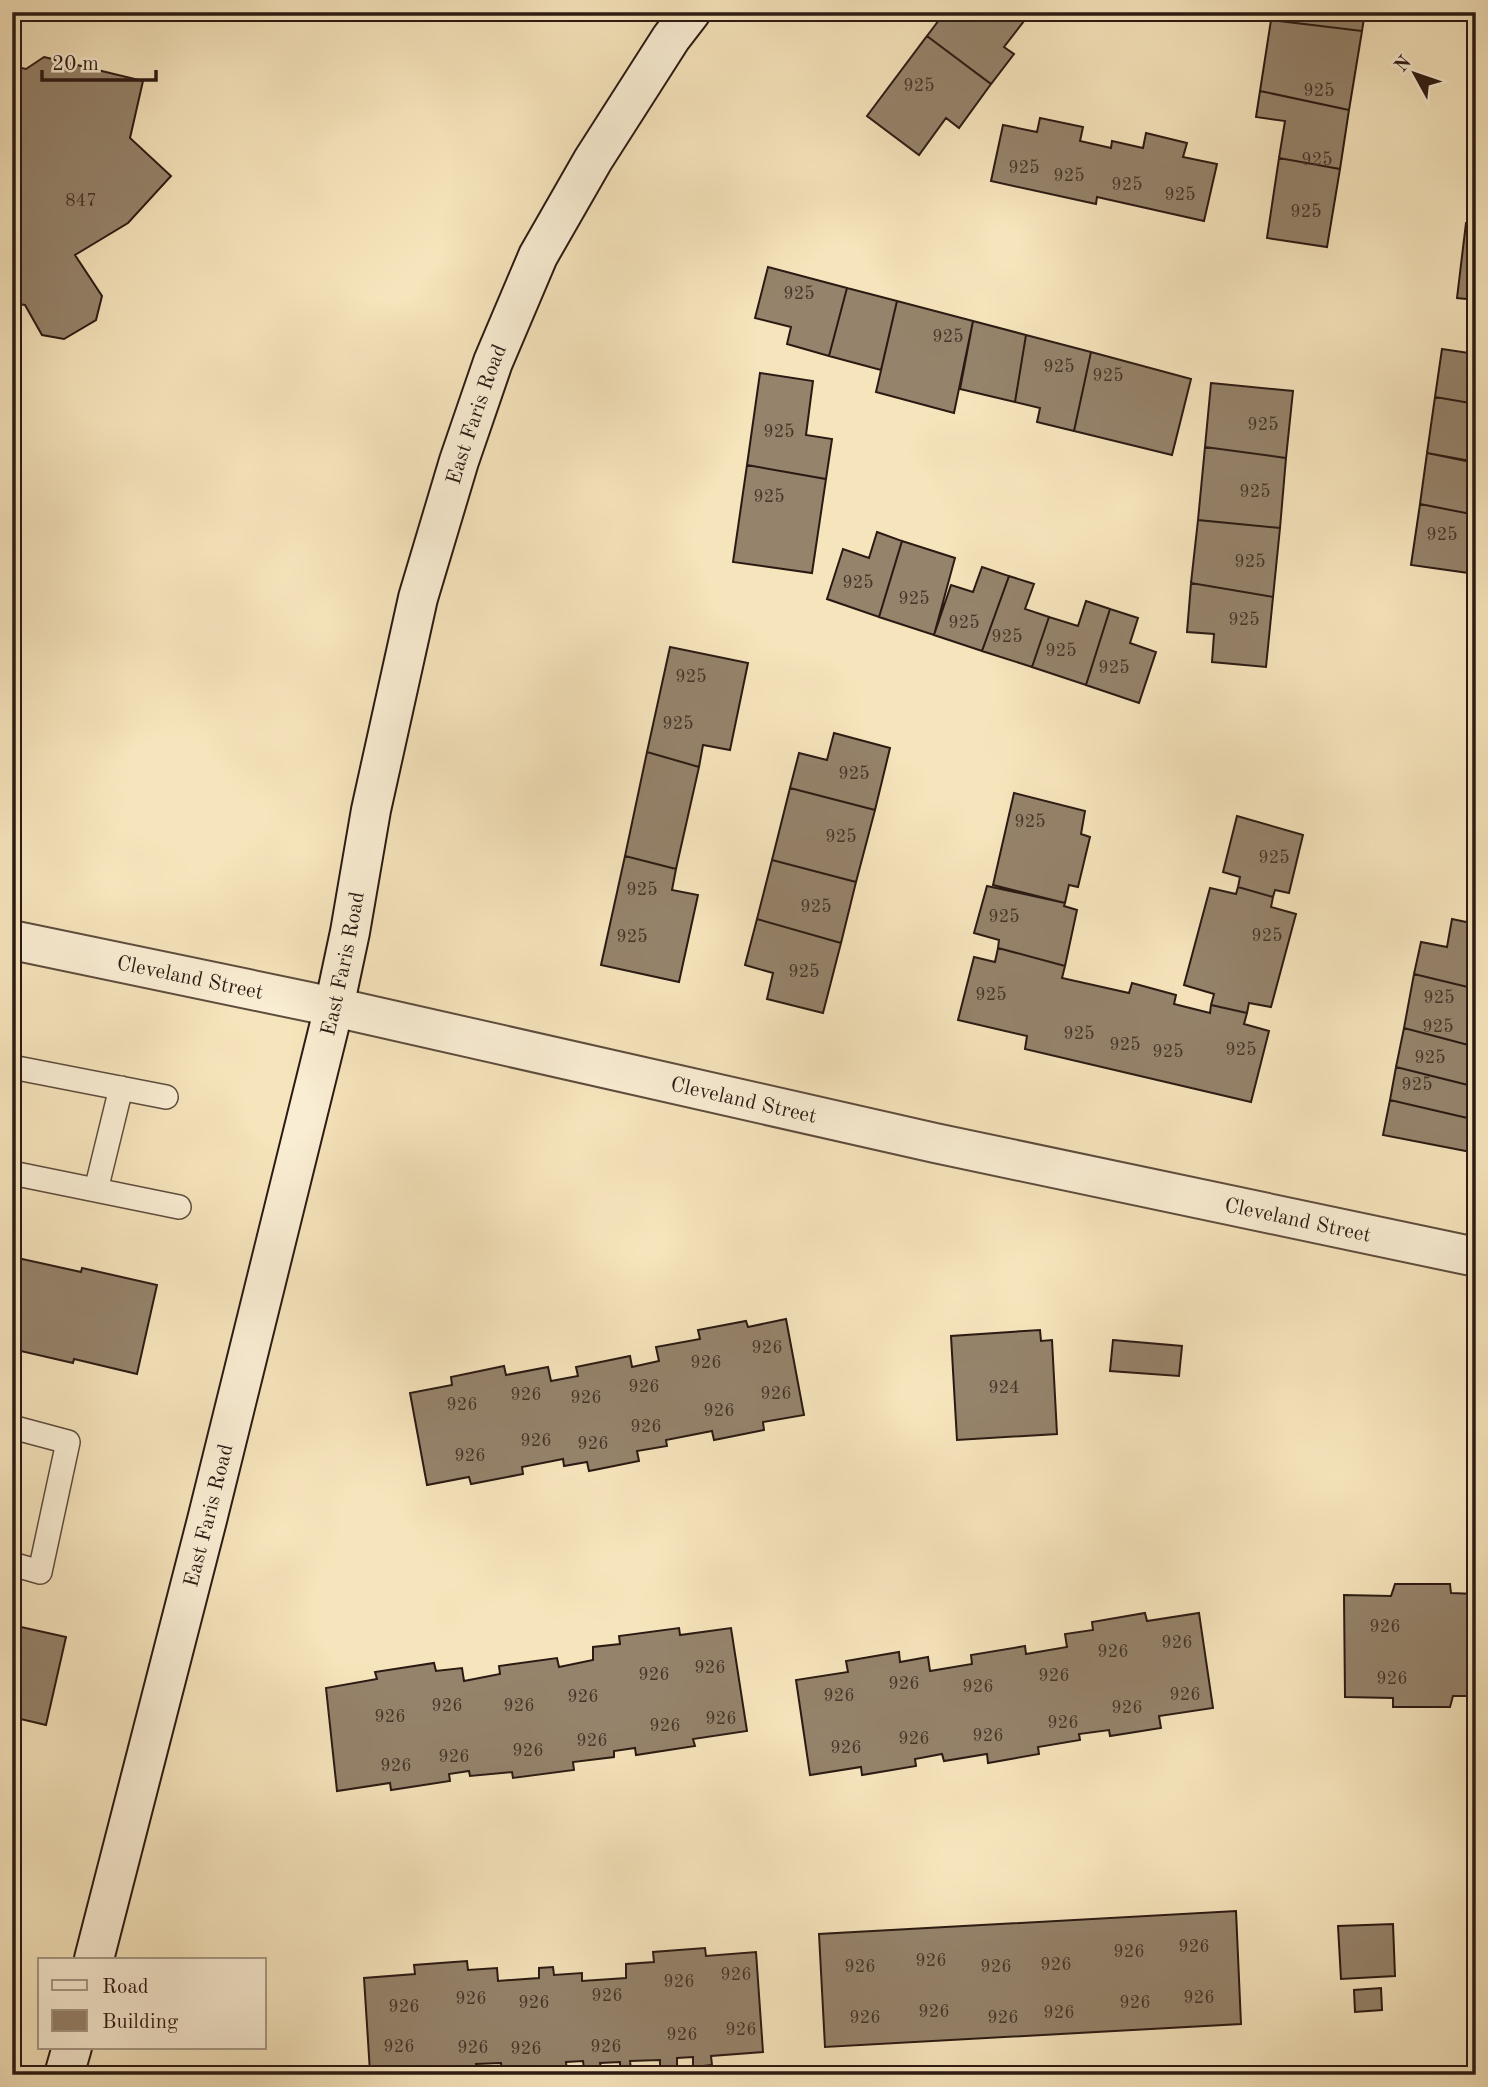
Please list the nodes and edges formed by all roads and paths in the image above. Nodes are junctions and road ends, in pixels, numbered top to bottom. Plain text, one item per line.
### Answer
1 (691, 12) edge
2 (12, 940) edge
3 (334, 1007) junction
4 (12, 1067) edge
5 (121, 1088) junction
6 (166, 1097) dead end
7 (12, 1172) edge
8 (96, 1190) junction
9 (178, 1207) dead end
10 (1476, 1257) edge
11 (12, 1427) edge
12 (12, 1564) edge
13 (94, 1958) edge
14 (72, 2048) edge
15 (64, 2075) edge

1 - 3 main road, East Faris Road
2 - 3 main road, Cleveland Street
3 - 10 main road, Cleveland Street
3 - 13 main road, East Faris Road
4 - 5 lane
5 - 6 lane
5 - 8 lane
7 - 8 lane
8 - 9 lane
11 - 12 lane
14 - 15 main road

